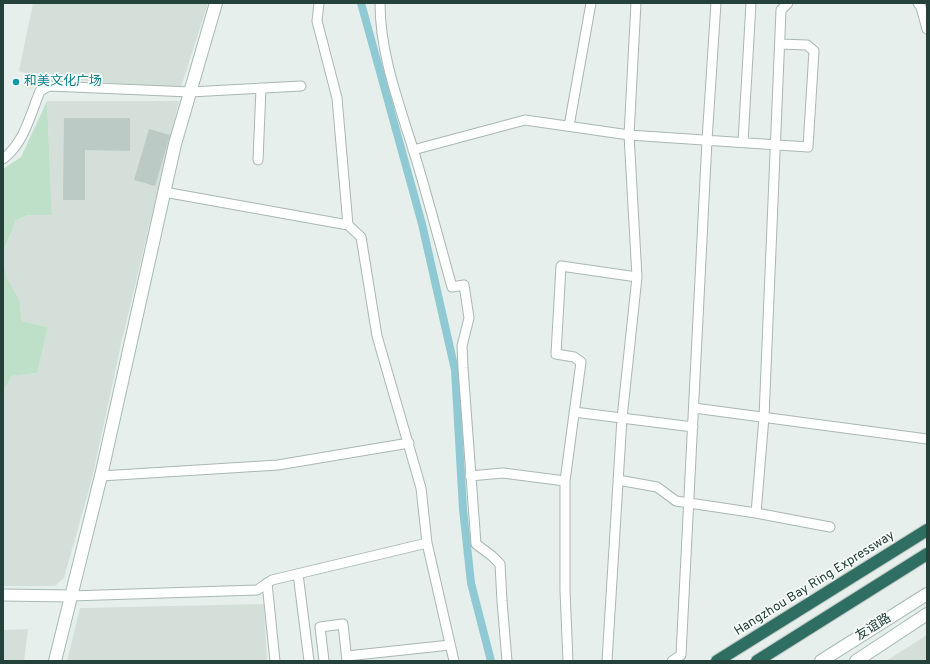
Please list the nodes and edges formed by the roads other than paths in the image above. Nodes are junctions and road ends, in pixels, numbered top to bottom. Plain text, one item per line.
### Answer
1 (216, 3) edge
2 (319, 3) edge
3 (380, 3) edge
4 (592, 3) edge
5 (636, 3) edge
6 (716, 3) edge
7 (751, 3) edge
8 (788, 3) edge
9 (918, 3) edge
10 (927, 29) edge
11 (780, 44) junction
12 (301, 86) dead end
13 (262, 88) junction
14 (190, 92) junction
15 (569, 126) junction
16 (630, 135) junction
17 (707, 140) junction
18 (742, 142) junction
19 (775, 144) junction
20 (413, 150) junction
21 (3, 159) edge
22 (258, 160) dead end
23 (164, 192) junction
24 (348, 225) junction
25 (637, 277) junction
26 (694, 408) junction
27 (574, 412) junction
28 (764, 417) junction
29 (622, 418) junction
30 (692, 427) junction
31 (927, 439) edge
32 (409, 443) junction
33 (101, 476) junction
34 (470, 476) junction
35 (618, 480) junction
36 (565, 481) junction
37 (689, 502) junction
38 (756, 513) junction
39 (830, 527) dead end
40 (927, 530) edge
41 (428, 543) junction
42 (927, 554) edge
43 (298, 574) junction
44 (267, 583) junction
45 (927, 594) edge
46 (3, 595) edge
47 (70, 596) junction
48 (927, 614) edge
49 (450, 645) junction
50 (347, 659) edge
51 (55, 661) edge
52 (275, 661) edge
53 (309, 661) edge
54 (324, 661) edge
55 (454, 661) edge
56 (507, 661) edge
57 (568, 661) edge
58 (607, 661) edge
59 (672, 661) edge
60 (717, 661) edge
61 (756, 661) edge
62 (821, 661) edge
63 (856, 661) edge

1 - 14 main road
2 - 24 street
3 - 20 street
4 - 15 street
5 - 16 street
6 - 17 street
7 - 18 street
8 - 11 street
9 - 10 street
11 - 19 street
11 - 19 street
12 - 13 street
13 - 14 street
13 - 22 street
14 - 21 street
14 - 23 main road
15 - 16 street
15 - 20 street
16 - 17 street
16 - 25 street
17 - 18 street
17 - 26 street
18 - 19 street
19 - 28 street
20 - 34 street
23 - 24 street
23 - 33 main road
24 - 32 street
25 - 27 street
25 - 29 street
26 - 28 street
26 - 30 street
27 - 29 street
27 - 36 street
28 - 31 street
28 - 38 street
29 - 30 street
29 - 35 street
30 - 37 street
32 - 33 street
32 - 41 street
33 - 47 main road
34 - 36 street
34 - 56 street
35 - 37 street
35 - 58 street
36 - 57 street
37 - 38 street
37 - 59 street
38 - 39 street
40 - 60 highway, Hangzhou Bay Ring Expressway
41 - 43 street
41 - 49 street
42 - 61 highway
43 - 44 street
43 - 53 street
44 - 47 street
44 - 52 street
45 - 62 main road, 友谊路
46 - 47 street
47 - 51 main road
48 - 63 main road, 友谊路
49 - 50 street
49 - 55 street
50 - 54 street

